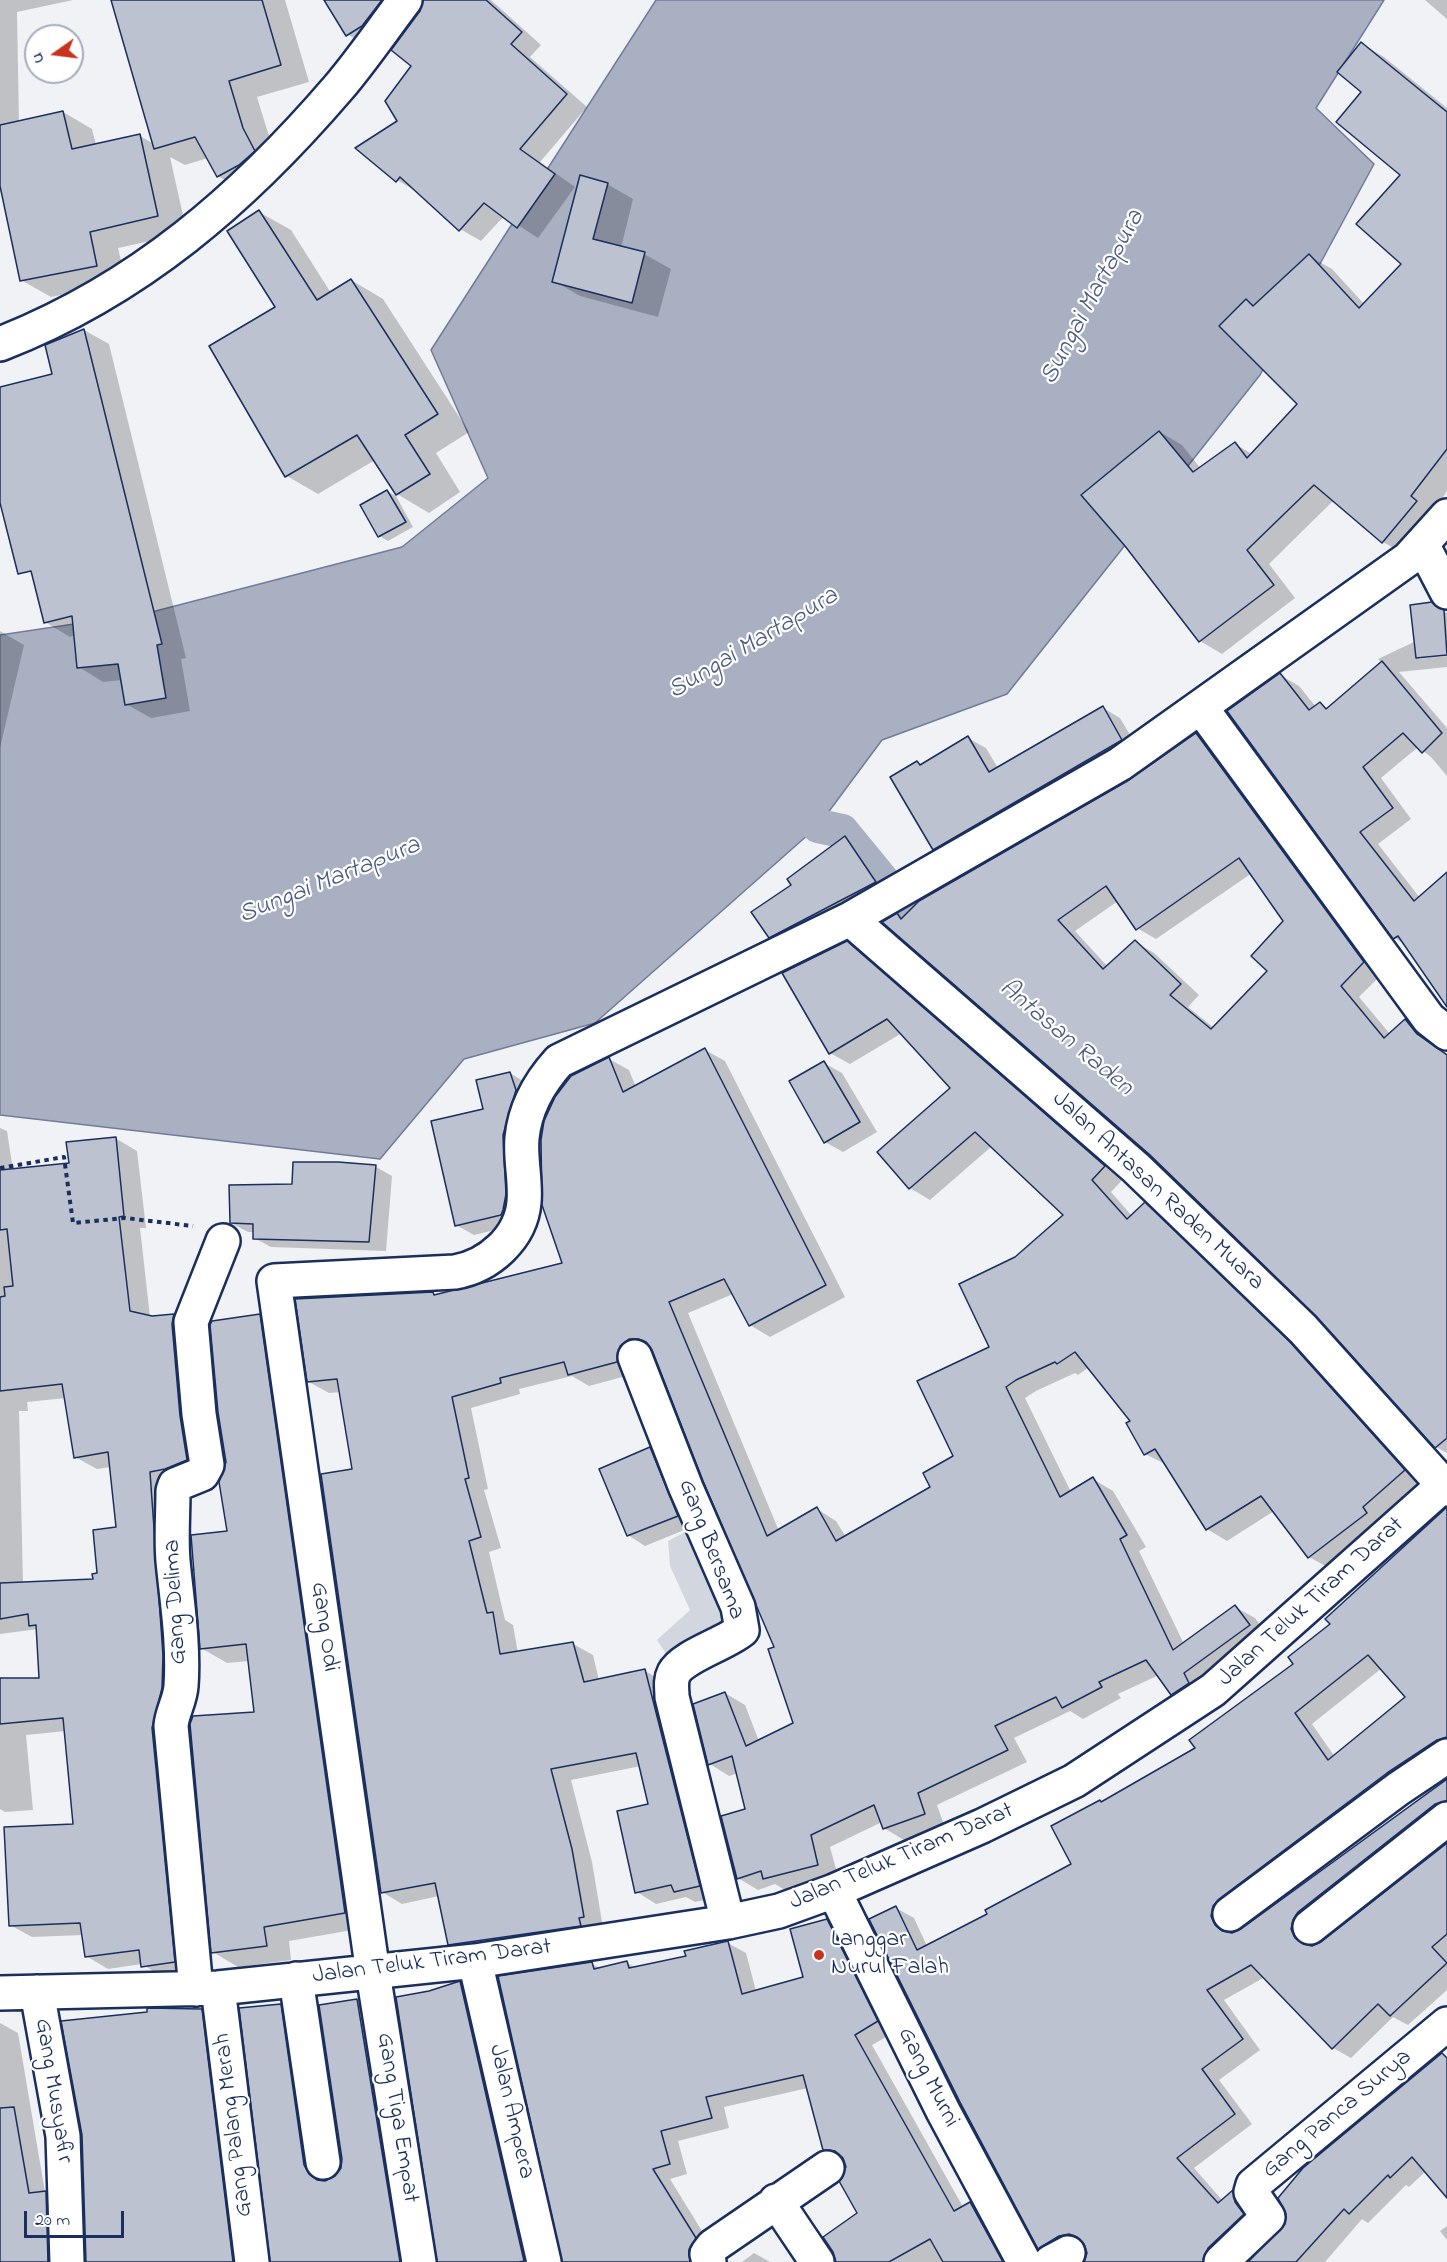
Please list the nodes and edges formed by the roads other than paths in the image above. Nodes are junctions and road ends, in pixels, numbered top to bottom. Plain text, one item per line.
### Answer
1 (405, 0) edge
2 (0, 344) edge
3 (1447, 516) edge
4 (1422, 544) junction
5 (1447, 592) edge
6 (1202, 709) junction
7 (860, 913) junction
8 (1447, 1033) edge
9 (224, 1241) road end
10 (636, 1357) dead end
11 (1446, 1486) edge
12 (1447, 1756) edge
13 (1447, 1819) edge
14 (834, 1891) junction
15 (1230, 1914) dead end
16 (728, 1922) junction
17 (1310, 1927) dead end
18 (475, 1961) junction
19 (372, 1973) junction
20 (296, 1979) junction
21 (207, 1989) junction
22 (36, 1992) junction
23 (0, 1993) edge
24 (1447, 2024) edge
25 (323, 2163) dead end
26 (827, 2168) dead end
27 (776, 2201) junction
28 (67, 2262) edge
29 (252, 2262) edge
30 (419, 2262) edge
31 (544, 2262) edge
32 (709, 2262) edge
33 (817, 2262) edge
34 (1024, 2262) edge
35 (1221, 2262) edge

1 - 2 street
3 - 4 street
4 - 5 street
4 - 6 street
6 - 7 street
6 - 8 street
7 - 11 street, Jalan Antasan Raden Muara
7 - 19 street, Gang Odi
9 - 21 street, Gang Delima
10 - 16 street, Gang Bersama
11 - 14 street, Jalan Teluk Tiram Darat
12 - 15 street
13 - 17 street
14 - 16 street, Jalan Teluk Tiram Darat
14 - 34 street, Gang Murni
16 - 18 street, Jalan Teluk Tiram Darat
18 - 19 street, Jalan Teluk Tiram Darat
18 - 31 street, Jalan Ampera
19 - 20 street, Jalan Teluk Tiram Darat
19 - 30 street, Gang Tiga Empat
20 - 21 street, Jalan Teluk Tiram Darat
20 - 25 street
21 - 22 street, Jalan Teluk Tiram Darat
21 - 29 street, Gang Palang Merah
22 - 23 street, Jalan Teluk Tiram Darat
22 - 28 street, Gang Musyafir
24 - 35 street, Gang Panca Surya
26 - 27 street
27 - 32 street
27 - 33 street

